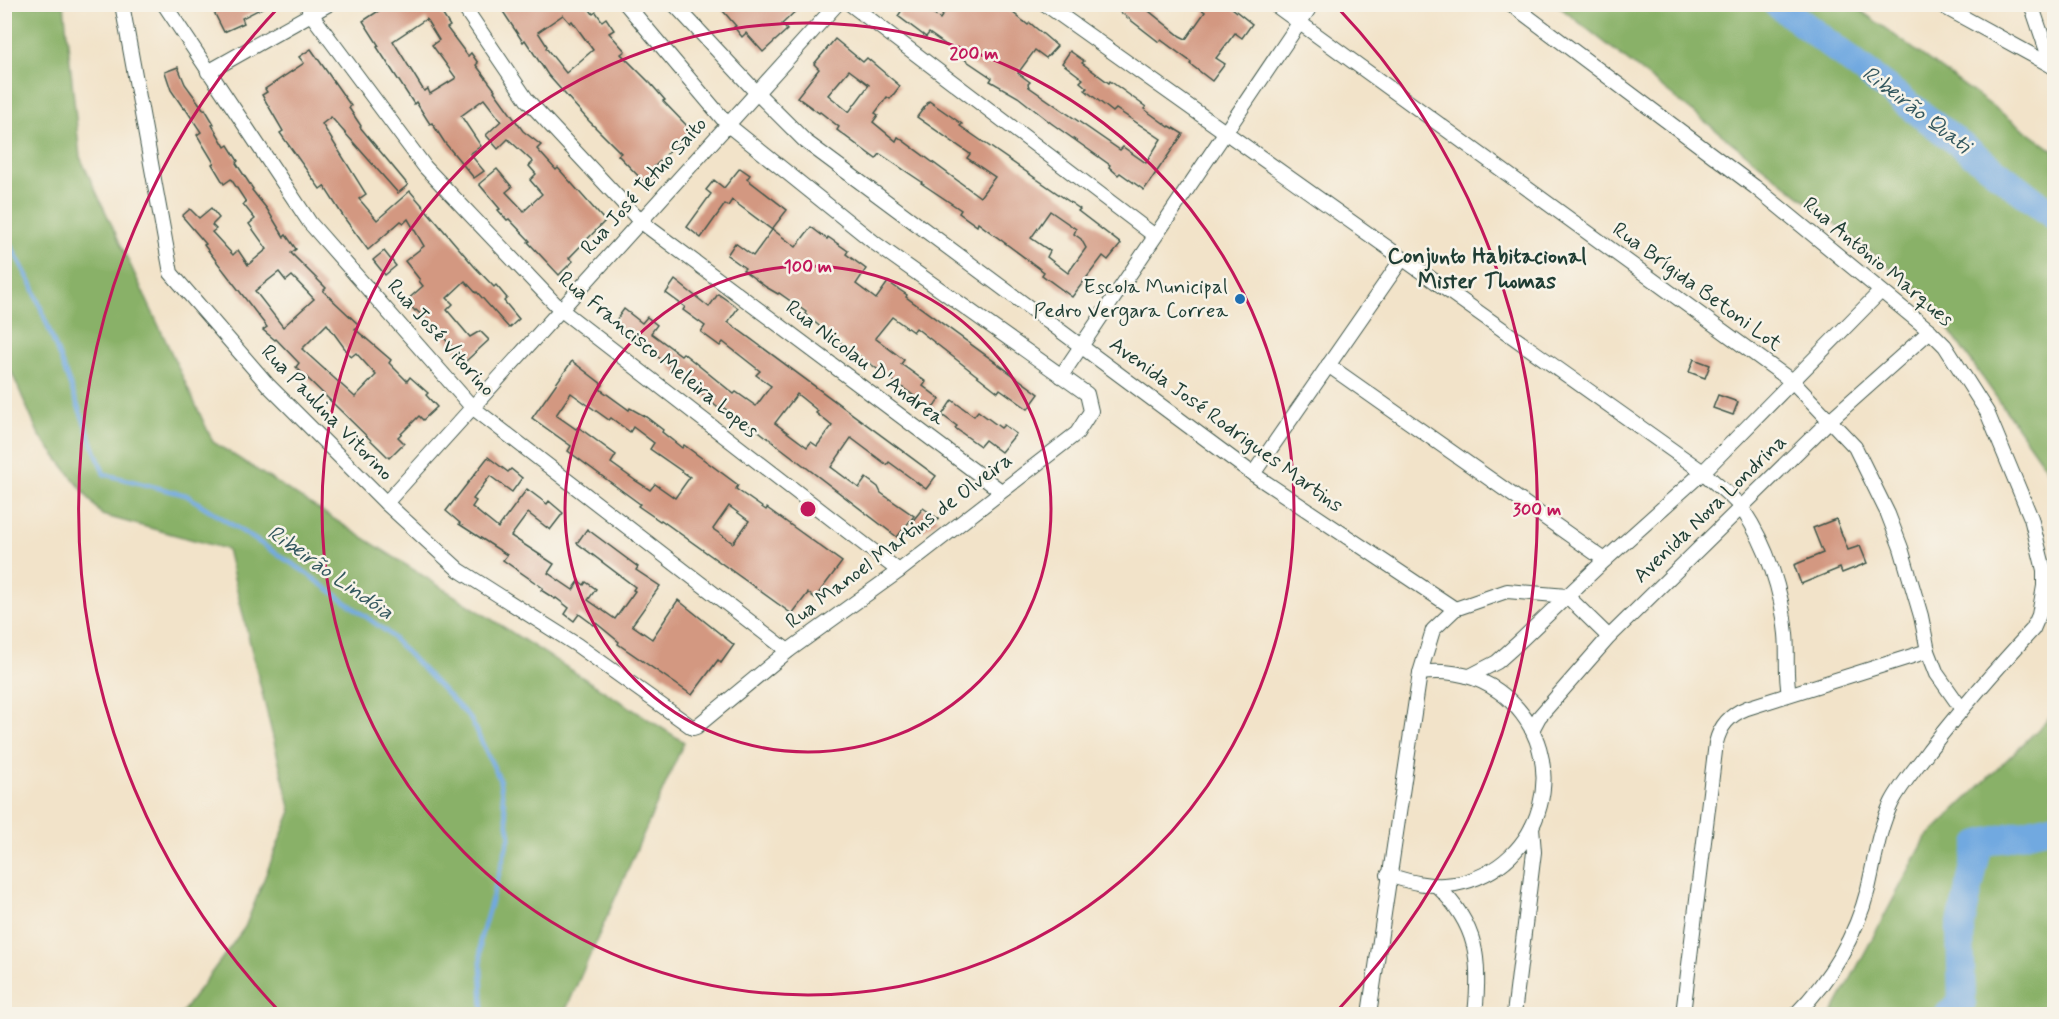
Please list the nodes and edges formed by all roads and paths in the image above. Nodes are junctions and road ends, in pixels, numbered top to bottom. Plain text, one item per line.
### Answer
1 (122, 4) edge
2 (164, 4) edge
3 (329, 4) edge
4 (462, 4) edge
5 (626, 4) edge
6 (674, 4) edge
7 (837, 4) edge
8 (850, 4) edge
9 (1045, 4) edge
10 (1274, 4) edge
11 (1312, 4) edge
12 (1511, 4) edge
13 (1939, 4) edge
14 (2031, 4) edge
15 (309, 9) edge
16 (1299, 23) junction
17 (2053, 66) edge
18 (208, 72) junction
19 (757, 93) junction
20 (728, 125) junction
21 (1224, 133) junction
22 (640, 221) junction
23 (1155, 237) junction
24 (1402, 259) junction
25 (1880, 292) junction
26 (560, 309) junction
27 (1930, 331) junction
28 (1081, 346) junction
29 (1328, 365) junction
30 (1061, 376) junction
31 (1793, 382) junction
32 (472, 407) junction
33 (1830, 420) junction
34 (1703, 472) junction
35 (1253, 474) junction
36 (1001, 491) junction
37 (386, 502) junction
38 (1742, 508) junction
39 (1605, 560) junction
40 (899, 571) junction
41 (1567, 596) junction
42 (1455, 609) junction
43 (1609, 637) junction
44 (788, 651) junction
45 (1928, 651) junction
46 (1420, 673) junction
47 (1470, 676) junction
48 (1790, 694) junction
49 (1961, 708) junction
50 (688, 725) joint
51 (1532, 730) junction
52 (1532, 827) junction
53 (1388, 875) junction
54 (1437, 886) junction
55 (1368, 1014) edge
56 (1474, 1014) edge
57 (1514, 1014) edge
58 (1683, 1014) edge
59 (1796, 1014) edge

1 - 37 street, Rua Paulina Vitorino
2 - 18 street, Rua José Vitorino
3 - 15 street
4 - 22 street, Rua Nicolau D'Andrea
5 - 20 street
6 - 19 street, Avenida José Rodrigues Martins
7 - 19 street, Rua José Tetuo Saito
8 - 23 street
9 - 21 street
10 - 16 street, Rua Brígida Betoni Lot
11 - 16 street
12 - 25 street, Rua Antônio Marques
13 - 17 street
14 - 17 street
15 - 18 street
15 - 26 street, Rua Francisco Meleira Lopes
16 - 21 street
16 - 31 street, Rua Brígida Betoni Lot
18 - 32 street, Rua José Vitorino
19 - 20 street, Rua José Tetuo Saito
19 - 28 street, Avenida José Rodrigues Martins
20 - 22 street, Rua José Tetuo Saito
20 - 30 street
21 - 23 street
21 - 24 street
22 - 26 street, Rua José Tetuo Saito
22 - 36 street, Rua Nicolau D'Andrea
23 - 28 street
24 - 29 street
24 - 34 street
25 - 27 street, Rua Antônio Marques
25 - 31 street, Avenida Nova Londrina
26 - 32 street, Rua José Tetuo Saito
26 - 40 street, Rua Francisco Meleira Lopes
27 - 33 street, Avenida Nova Londrina
27 - 49 street, Rua Antônio Marques
28 - 30 street
28 - 35 street, Avenida José Rodrigues Martins
29 - 35 street
29 - 39 street
30 - 36 street, Rua Manoel Martins de Olveira
31 - 33 street, Rua Brígida Betoni Lot
31 - 34 street, Avenida Nova Londrina
32 - 37 street, Rua José Tetuo Saito
32 - 44 street, Rua José Vitorino
33 - 38 street, Avenida Nova Londrina
33 - 45 street, Rua Brígida Betoni Lot
34 - 38 street
34 - 39 street, Avenida Nova Londrina
35 - 42 street, Avenida José Rodrigues Martins
36 - 40 street, Rua Manoel Martins de Olveira
37 - 50 street, Rua Paulina Vitorino
38 - 43 street, Avenida Nova Londrina
38 - 48 street
39 - 41 street, Avenida Nova Londrina
40 - 44 street, Rua Manoel Martins de Olveira
41 - 42 street
41 - 43 street
41 - 47 street, Avenida Nova Londrina
42 - 46 street
43 - 51 street, Avenida Nova Londrina
44 - 50 street, Rua Manoel Martins de Olveira
45 - 48 street
45 - 49 street, Rua Brígida Betoni Lot
46 - 47 street
46 - 53 street
47 - 51 street
48 - 58 street
49 - 59 street, Rua Antônio Marques
51 - 52 street
52 - 54 street
52 - 57 street
53 - 54 street
53 - 55 street
54 - 56 street

